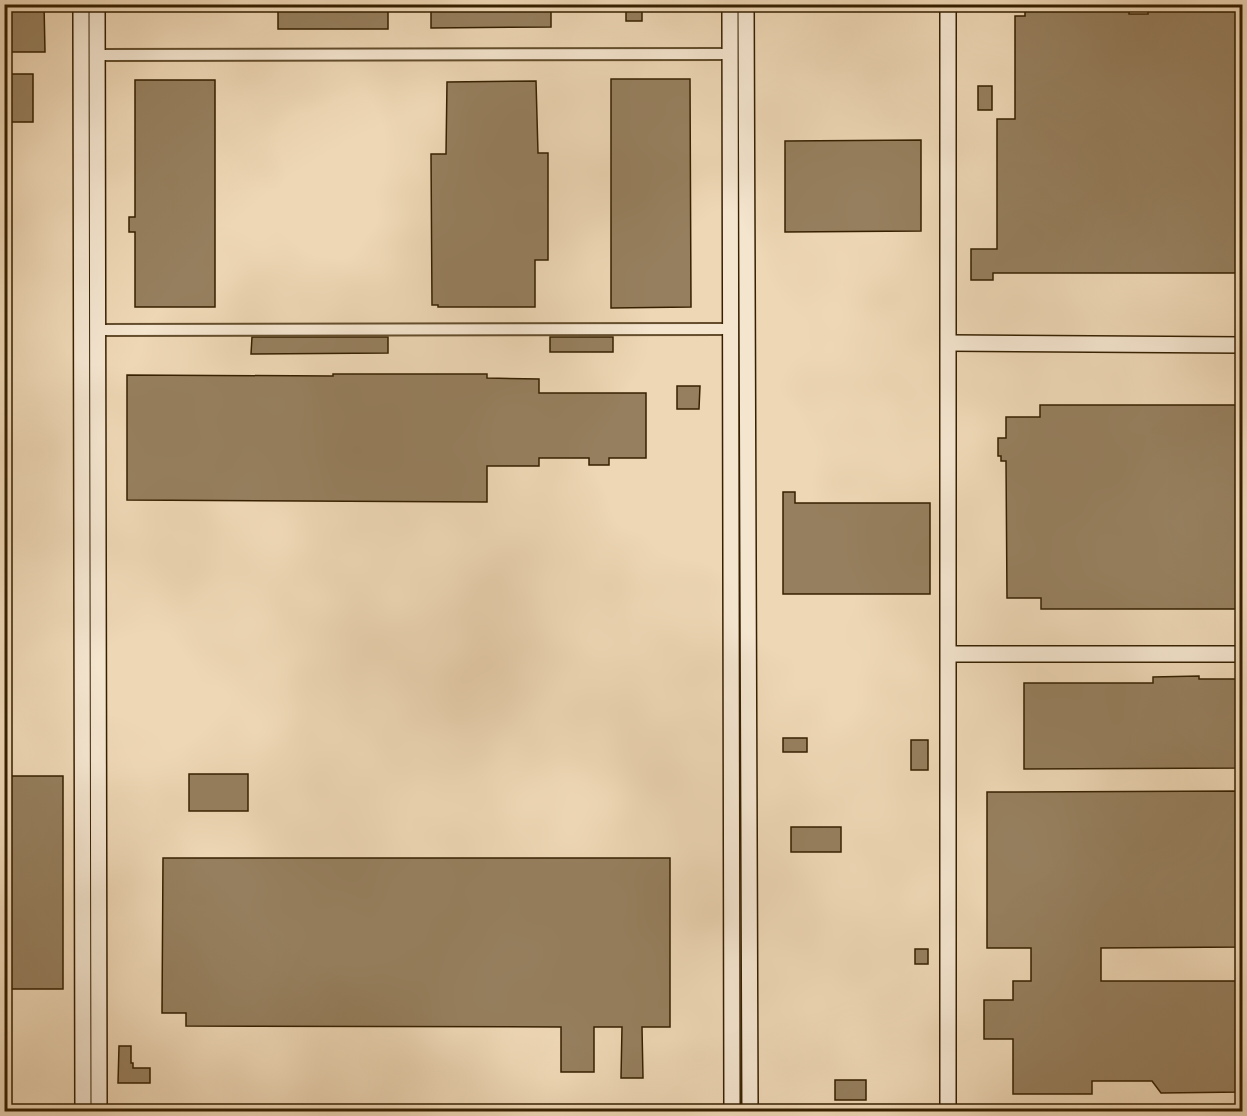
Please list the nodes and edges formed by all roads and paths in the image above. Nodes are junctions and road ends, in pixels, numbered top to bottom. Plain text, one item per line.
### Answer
1 (81, 4) edge
2 (97, 4) edge
3 (730, 4) edge
4 (746, 4) edge
5 (948, 4) edge
6 (730, 54) junction
7 (89, 55) junction
8 (747, 55) junction
9 (748, 328) junction
10 (730, 329) junction
11 (82, 330) junction
12 (98, 330) junction
13 (949, 343) junction
14 (1242, 345) edge
15 (949, 654) junction
16 (1242, 654) edge
17 (83, 1112) edge
18 (99, 1112) edge
19 (732, 1112) edge
20 (750, 1112) edge
21 (948, 1112) edge

1 - 7 street
2 - 7 street
3 - 6 street
4 - 8 street
5 - 13 street
6 - 7 street
6 - 8 street
6 - 10 street
7 - 11 street
7 - 12 street
8 - 9 street
9 - 10 street
9 - 20 street
10 - 12 street
10 - 19 street
11 - 12 street
11 - 17 street
12 - 18 street
13 - 14 street
13 - 15 street
15 - 16 street
15 - 21 street

